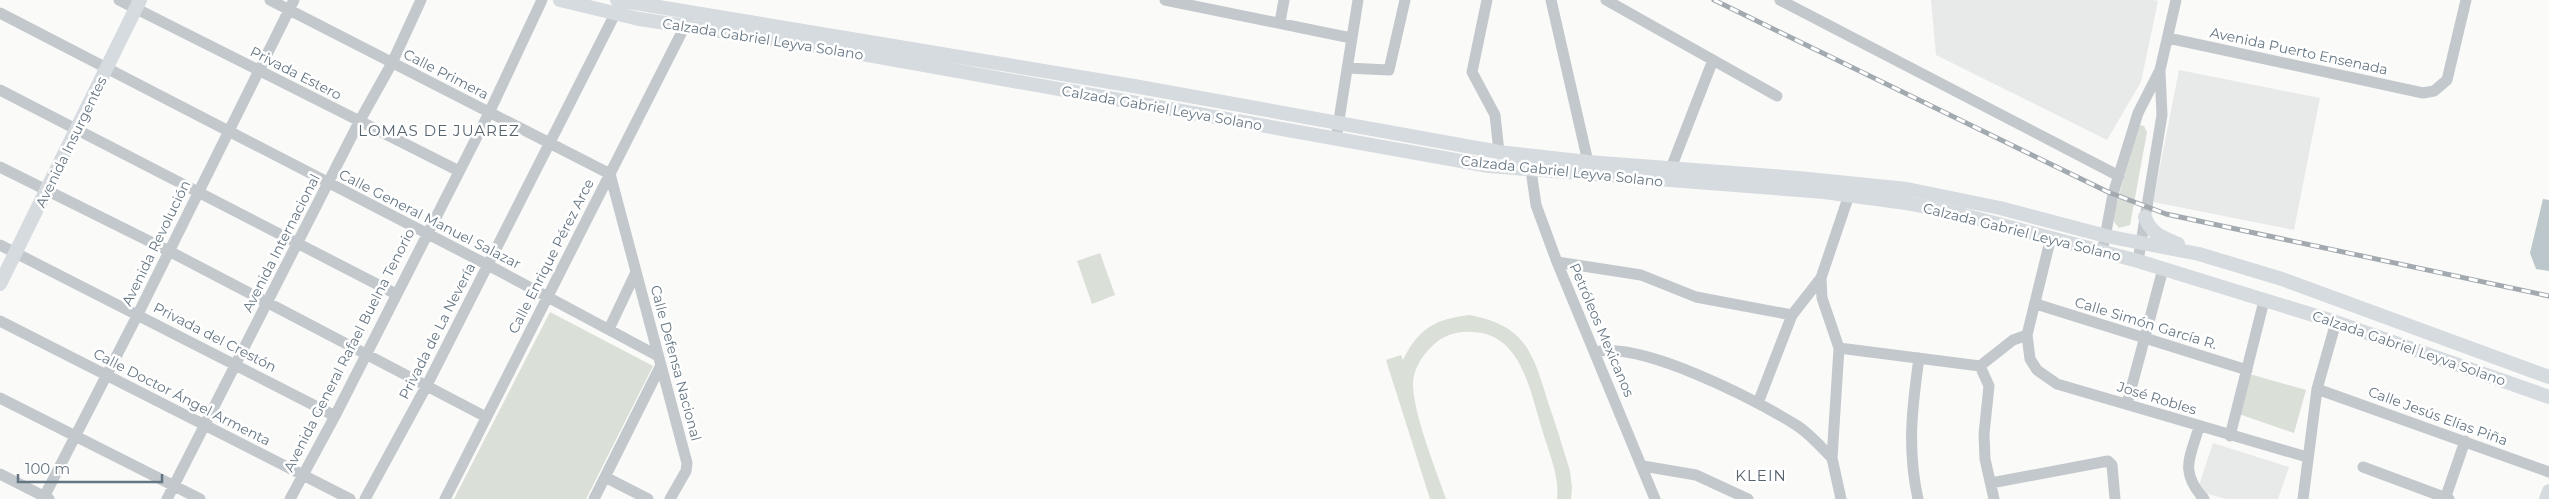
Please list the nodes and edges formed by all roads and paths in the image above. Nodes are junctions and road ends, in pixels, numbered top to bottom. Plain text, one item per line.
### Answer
1 (119, 0) edge
2 (270, 0) edge
3 (422, 0) edge
4 (542, 0) edge
5 (560, 0) edge
6 (1165, 0) edge
7 (1284, 0) edge
8 (1358, 0) edge
9 (1405, 0) edge
10 (1487, 0) edge
11 (1551, 0) edge
12 (1606, 0) edge
13 (1780, 0) edge
14 (2176, 0) edge
15 (2466, 0) edge
16 (138, 4) edge
17 (1210, 4) edge
18 (291, 5) edge
19 (616, 7) edge
20 (0, 13) edge
21 (691, 14) junction
22 (1280, 22) junction
23 (684, 27) junction
24 (832, 36) junction
25 (1351, 38) junction
26 (2168, 38) junction
27 (829, 50) junction
28 (1713, 60) junction
29 (392, 63) junction
30 (1347, 68) junction
31 (106, 69) junction
32 (1030, 69) junction
33 (2160, 70) junction
34 (258, 71) junction
35 (1027, 84) junction
36 (0, 90) edge
37 (1777, 96) dead end
38 (489, 113) junction
39 (359, 122) junction
40 (1339, 122) junction
41 (76, 130) junction
42 (228, 131) junction
43 (1336, 140) junction
44 (548, 143) junction
45 (1499, 152) junction
46 (1588, 162) junction
47 (0, 167) edge
48 (1671, 168) junction
49 (1530, 170) junction
50 (459, 171) junction
51 (610, 174) junction
52 (2118, 176) junction
53 (328, 184) junction
54 (48, 191) junction
55 (197, 193) junction
56 (1849, 195) junction
57 (2145, 216) junction
58 (426, 234) junction
59 (2106, 236) junction
60 (2051, 237) junction
61 (297, 243) junction
62 (2141, 243) junction
63 (0, 245) edge
64 (169, 251) junction
65 (16, 252) junction
66 (2102, 252) junction
67 (2199, 254) junction
68 (2138, 261) junction
69 (1557, 262) junction
70 (488, 265) junction
71 (2163, 268) junction
72 (636, 272) junction
73 (1821, 278) junction
74 (0, 284) edge
75 (396, 294) junction
76 (547, 297) junction
77 (2264, 301) junction
78 (267, 302) junction
79 (2036, 304) junction
80 (138, 314) junction
81 (1792, 315) junction
82 (0, 322) edge
83 (2336, 322) junction
84 (609, 329) junction
85 (2027, 335) junction
86 (2145, 338) junction
87 (1839, 348) junction
88 (1594, 352) junction
89 (366, 354) junction
90 (1919, 358) junction
91 (660, 360) junction
92 (236, 364) junction
93 (1980, 366) junction
94 (2247, 370) junction
95 (106, 375) junction
96 (2549, 377) edge
97 (427, 385) junction
98 (2316, 389) junction
99 (2549, 397) edge
100 (0, 398) edge
101 (1758, 403) junction
102 (2127, 404) junction
103 (335, 416) junction
104 (486, 417) junction
105 (204, 425) junction
106 (2199, 426) junction
107 (2230, 436) junction
108 (75, 437) junction
109 (2465, 441) junction
110 (2307, 457) junction
111 (1832, 458) junction
112 (1643, 466) junction
113 (2363, 467) dead end
114 (2549, 472) edge
115 (0, 474) edge
116 (303, 475) junction
117 (604, 477) junction
118 (1990, 483) junction
119 (174, 485) junction
120 (2549, 491) edge
121 (45, 498) edge
122 (167, 499) edge
123 (200, 499) edge
124 (290, 499) edge
125 (350, 499) edge
126 (365, 499) edge
127 (445, 499) edge
128 (594, 499) edge
129 (648, 499) edge
130 (670, 499) edge
131 (1655, 499) edge
132 (1748, 499) edge
133 (1841, 499) edge
134 (1918, 499) edge
135 (1994, 499) edge
136 (2114, 499) edge
137 (2204, 499) edge
138 (2302, 499) edge
139 (2446, 499) edge
140 (2546, 499) edge

1 - 16 street, Privada Estero
2 - 18 street, Calle Primera
3 - 29 street, Avenida Internacional
4 - 38 street, Avenida General Rafael Buelna Tenorio
5 - 19 main road, Calzada Gabriel Leyva Solano
6 - 17 street
7 - 22 street
8 - 25 street
9 - 30 street
10 - 45 street
11 - 46 street
12 - 28 street
13 - 52 street
14 - 26 street
15 - 26 street, Avenida Puerto Ensenada
16 - 31 main road, Avenida Insurgentes
16 - 34 street, Privada Estero
17 - 22 street
18 - 29 street, Calle Primera
18 - 34 street, Avenida Revolución
19 - 21 main road, Calzada Gabriel Leyva Solano
19 - 23 main road, Calzada Gabriel Leyva Solano
19 - 44 street, Privada de La Nevería
20 - 31 street, Calle General Manuel Salazar
21 - 23 street, Calle Enrique Pérez Arce
21 - 24 main road, Calzada Gabriel Leyva Solano
22 - 25 street
23 - 27 main road, Calzada Gabriel Leyva Solano
23 - 51 street, Calle Enrique Pérez Arce
24 - 27 main road
24 - 32 main road, Calzada Gabriel Leyva Solano
25 - 30 street
26 - 33 street
27 - 35 main road, Calzada Gabriel Leyva Solano
28 - 37 street
28 - 48 street
29 - 38 street, Calle Primera
29 - 39 street, Avenida Internacional
30 - 40 street
31 - 41 main road, Avenida Insurgentes
31 - 42 street, Calle General Manuel Salazar
32 - 35 street
32 - 40 main road, Calzada Gabriel Leyva Solano
33 - 52 street
33 - 57 street
34 - 39 street, Privada Estero
34 - 42 street, Avenida Revolución
35 - 43 main road, Calzada Gabriel Leyva Solano
36 - 41 street
38 - 44 street, Calle Primera
38 - 50 street, Avenida General Rafael Buelna Tenorio
39 - 50 street, Privada Estero
39 - 53 street, Avenida Internacional
40 - 43 street
40 - 45 main road, Calzada Gabriel Leyva Solano
41 - 54 main road, Avenida Insurgentes
41 - 55 street
42 - 53 street, Calle General Manuel Salazar
42 - 55 street, Avenida Revolución
43 - 49 main road, Calzada Gabriel Leyva Solano
44 - 51 street, Calle Primera
44 - 70 street, Privada de La Nevería
45 - 46 main road, Calzada Gabriel Leyva Solano
46 - 48 main road, Calzada Gabriel Leyva Solano
47 - 54 street
48 - 59 main road, Calzada Gabriel Leyva Solano
49 - 56 main road, Calzada Gabriel Leyva Solano
49 - 69 street, Petróleos Mexicanos
50 - 58 street, Avenida General Rafael Buelna Tenorio
51 - 72 street, Calle Defensa Nacional
51 - 76 street, Calle Enrique Pérez Arce
52 - 59 street
53 - 58 street, Calle General Manuel Salazar
53 - 61 street, Avenida Internacional
54 - 64 street
54 - 65 main road, Avenida Insurgentes
55 - 61 street
55 - 64 street, Avenida Revolución
56 - 60 main road, Calzada Gabriel Leyva Solano
56 - 73 street
57 - 62 street
57 - 67 main road
58 - 70 street, Calle General Manuel Salazar
58 - 75 street, Avenida General Rafael Buelna Tenorio
59 - 62 main road, Calzada Gabriel Leyva Solano
59 - 66 street
60 - 66 main road, Calzada Gabriel Leyva Solano
60 - 79 street
61 - 75 street
61 - 78 street, Avenida Internacional
62 - 67 main road, Calzada Gabriel Leyva Solano
62 - 68 street
63 - 65 street, Privada del Crestón
64 - 78 street
64 - 80 street, Avenida Revolución
65 - 74 main road, Avenida Insurgentes
65 - 80 street, Privada del Crestón
66 - 68 main road, Calzada Gabriel Leyva Solano
67 - 96 main road, Calzada Gabriel Leyva Solano
68 - 71 main road, Calzada Gabriel Leyva Solano
69 - 81 street
69 - 88 street, Petróleos Mexicanos
70 - 76 street, Calle General Manuel Salazar
70 - 97 street, Privada de La Nevería
71 - 77 main road, Calzada Gabriel Leyva Solano
71 - 86 street
72 - 84 street, Calle Defensa Nacional
72 - 91 street, Calle Defensa Nacional
73 - 81 street
73 - 87 street
75 - 89 street, Avenida General Rafael Buelna Tenorio
76 - 84 street, Calle General Manuel Salazar
76 - 104 street, Calle Enrique Pérez Arce
77 - 83 main road, Calzada Gabriel Leyva Solano
77 - 94 street
78 - 89 street
78 - 92 street, Avenida Internacional
79 - 85 street
79 - 86 street, Calle Simón García R.
80 - 92 street, Privada del Crestón
80 - 95 street, Avenida Revolución
81 - 101 street
82 - 95 street, Calle Doctor Ángel Armenta
83 - 98 street
83 - 99 main road, Calzada Gabriel Leyva Solano
84 - 91 street, Calle General Manuel Salazar
85 - 93 street
85 - 102 street, José Robles
86 - 94 street, Calle Simón García R.
86 - 102 street
87 - 90 street
87 - 111 street
88 - 101 street
88 - 112 street, Petróleos Mexicanos
89 - 97 street
89 - 103 street, Avenida General Rafael Buelna Tenorio
90 - 93 street
90 - 134 street
91 - 117 street
91 - 130 street, Calle Defensa Nacional
92 - 103 street, Privada del Crestón
92 - 105 street, Avenida Internacional
93 - 118 street
94 - 107 street
95 - 105 street, Calle Doctor Ángel Armenta
95 - 108 street, Avenida Revolución
97 - 104 street
97 - 126 street, Privada de La Nevería
98 - 109 street, Calle Jesús Elías Piña
98 - 110 street
100 - 108 street
101 - 111 street
102 - 106 street, José Robles
103 - 116 street, Avenida General Rafael Buelna Tenorio
104 - 127 street, Calle Enrique Pérez Arce
105 - 116 street, Calle Doctor Ángel Armenta
105 - 119 street, Avenida Internacional
106 - 107 street, José Robles
106 - 137 street
107 - 110 street, José Robles
108 - 119 street
108 - 121 street, Avenida Revolución
109 - 114 street, Calle Jesús Elías Piña
109 - 139 street
110 - 138 street
111 - 133 street
112 - 131 street, Petróleos Mexicanos
112 - 132 street
113 - 139 street
115 - 121 street
116 - 124 street, Avenida General Rafael Buelna Tenorio
116 - 125 street, Calle Doctor Ángel Armenta
117 - 128 street
117 - 129 street
118 - 135 street
118 - 136 street
119 - 122 street, Avenida Internacional
119 - 123 street
120 - 140 main road

